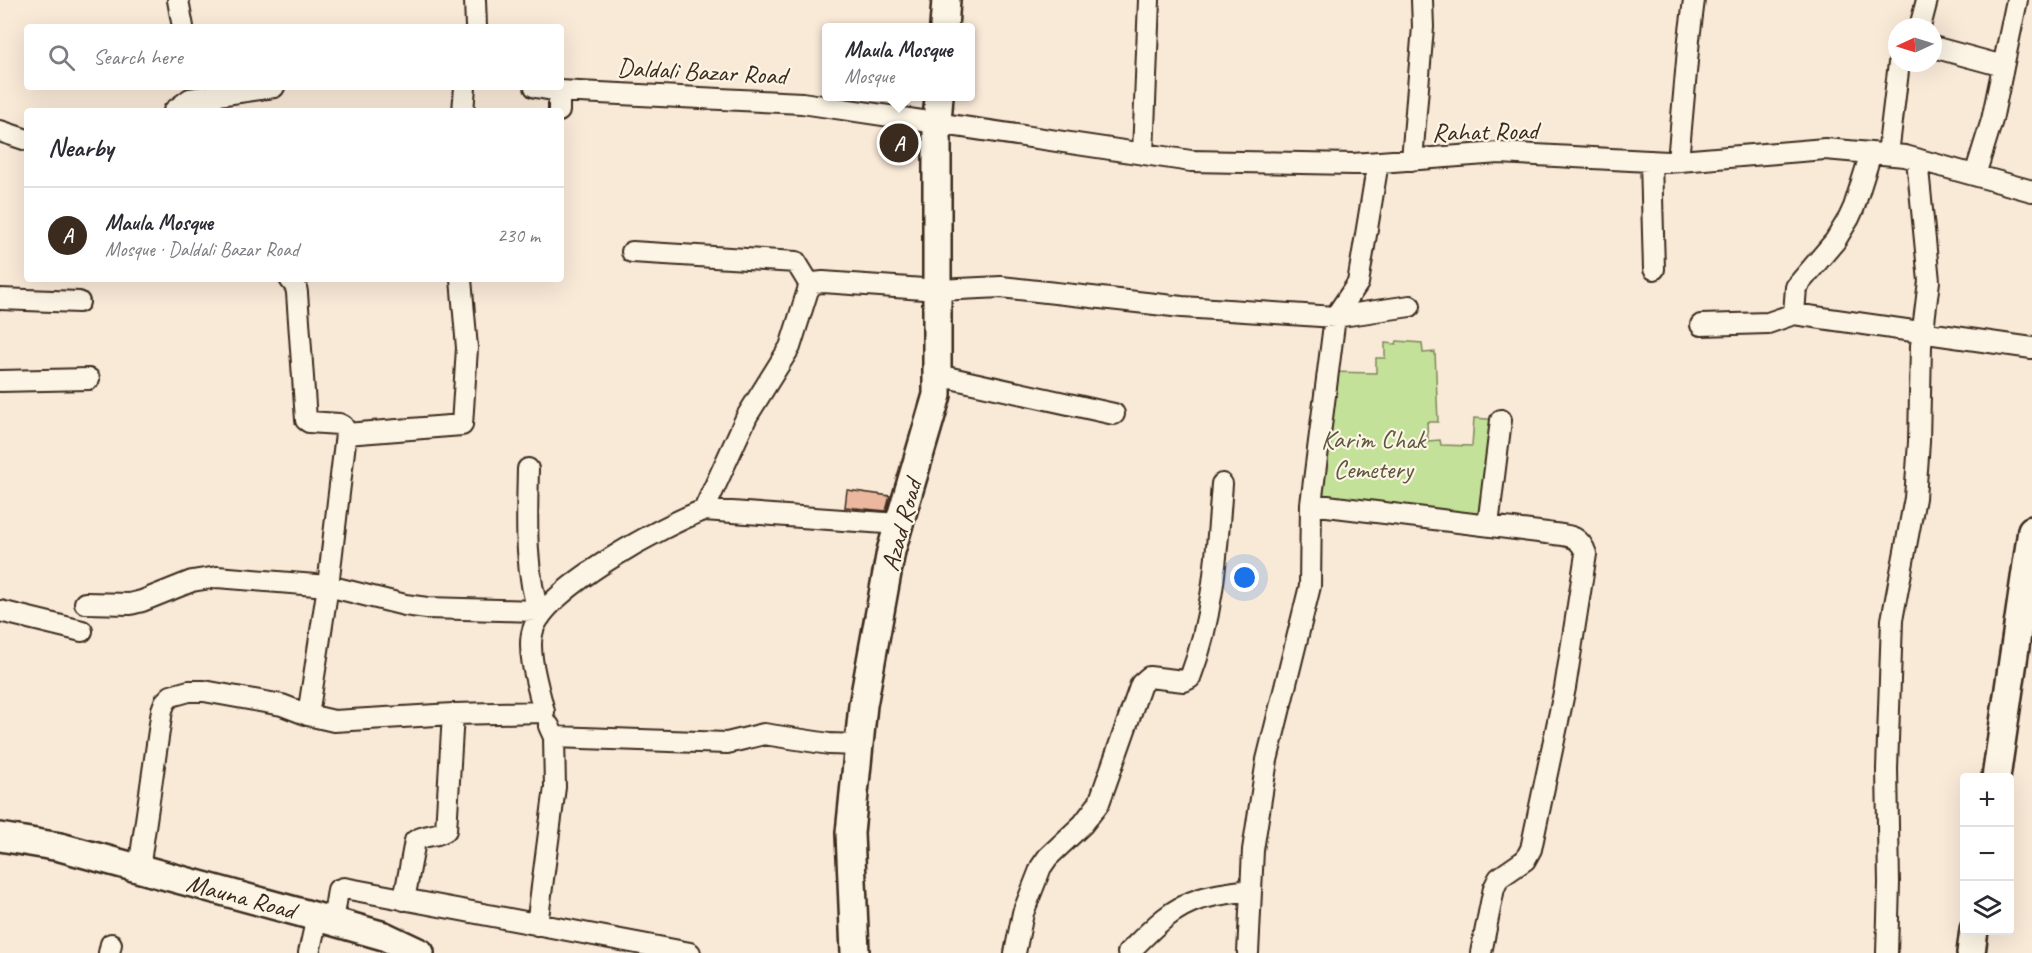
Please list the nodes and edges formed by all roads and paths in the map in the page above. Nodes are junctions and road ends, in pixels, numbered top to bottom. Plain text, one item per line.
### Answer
1 (178, 0) edge
2 (475, 0) edge
3 (946, 0) edge
4 (1149, 0) edge
5 (1422, 0) edge
6 (1694, 0) edge
7 (1927, 0) edge
8 (2017, 0) edge
9 (1922, 18) edge
10 (944, 23) edge
11 (182, 24) edge
12 (476, 24) edge
13 (1942, 49) edge
14 (2003, 66) junction
15 (1897, 72) edge
16 (232, 90) edge
17 (465, 90) edge
18 (553, 90) edge
19 (559, 91) junction
20 (190, 93) edge
21 (177, 108) edge
22 (463, 108) edge
23 (559, 108) edge
24 (938, 109) edge
25 (0, 131) edge
26 (24, 139) edge
27 (1880, 153) junction
28 (1143, 154) junction
29 (1917, 159) junction
30 (1412, 160) junction
31 (1651, 161) junction
32 (1678, 161) junction
33 (1378, 162) junction
34 (1975, 175) junction
35 (2032, 191) edge
36 (632, 252) dead end
37 (1654, 269) dead end
38 (292, 282) edge
39 (461, 282) edge
40 (810, 285) junction
41 (938, 290) junction
42 (0, 299) edge
43 (79, 302) dead end
44 (1410, 306) dead end
45 (1794, 314) junction
46 (1335, 317) junction
47 (1701, 325) dead end
48 (1923, 332) junction
49 (2032, 348) edge
50 (937, 375) junction
51 (89, 379) dead end
52 (0, 381) edge
53 (1114, 414) dead end
54 (1501, 420) dead end
55 (346, 434) junction
56 (528, 470) dead end
57 (1222, 484) dead end
58 (1311, 504) junction
59 (704, 510) junction
60 (899, 524) junction
61 (1488, 525) junction
62 (2032, 530) edge
63 (328, 586) junction
64 (85, 603) dead end
65 (0, 611) edge
66 (539, 614) junction
67 (82, 631) dead end
68 (544, 712) junction
69 (453, 714) junction
70 (308, 715) junction
71 (554, 737) junction
72 (859, 745) junction
73 (1997, 773) edge
74 (0, 837) edge
75 (140, 868) junction
76 (1251, 890) junction
77 (404, 900) junction
78 (325, 920) junction
79 (537, 925) junction
80 (1973, 935) edge
81 (309, 953) edge
82 (420, 953) edge
83 (690, 953) edge
84 (855, 953) edge
85 (1015, 953) edge
86 (1128, 953) edge
87 (1248, 953) edge
88 (1481, 953) edge
89 (1887, 953) edge
90 (1971, 953) edge

1 - 11 street
2 - 12 street
3 - 10 street
4 - 28 street
5 - 30 street
6 - 32 street
7 - 9 street
8 - 14 street
13 - 14 street
14 - 34 street
15 - 27 street
16 - 20 street
17 - 22 street
18 - 19 street, Daldali Bazar Road
19 - 23 street
19 - 24 street, Daldali Bazar Road
20 - 21 street
24 - 28 street, Rahat Road
24 - 41 street, Azad Road
25 - 26 street
27 - 29 street, Rahat Road
27 - 32 street, Rahat Road
27 - 45 street
28 - 33 street, Rahat Road
29 - 34 street, Rahat Road
29 - 48 street
30 - 31 street, Rahat Road
30 - 33 street, Rahat Road
31 - 32 street, Rahat Road
31 - 37 street
33 - 46 street
34 - 35 street, Rahat Road
36 - 40 street
38 - 55 street
39 - 55 street
40 - 41 street
40 - 59 street
41 - 46 street
41 - 50 street, Azad Road
42 - 43 street
44 - 46 street
45 - 47 street
45 - 48 street
46 - 58 street
48 - 49 street
48 - 89 street
50 - 53 street
50 - 60 street, Azad Road
51 - 52 street
54 - 61 street
55 - 63 street
56 - 66 street
57 - 85 street
58 - 61 street
58 - 76 street
59 - 60 street
59 - 66 street
60 - 72 street, Azad Road
61 - 88 street
62 - 73 street
63 - 64 street
63 - 66 street
63 - 70 street
65 - 67 street
66 - 68 street
68 - 69 street
68 - 71 street
69 - 70 street
69 - 77 street
70 - 75 street
71 - 72 street
71 - 79 street
72 - 84 street, Azad Road
74 - 75 street, Mauna Road
75 - 78 street, Mauna Road
76 - 86 street
76 - 87 street
77 - 78 street
77 - 79 street
78 - 81 street
78 - 82 street, Mauna Road
79 - 83 street
80 - 90 street

